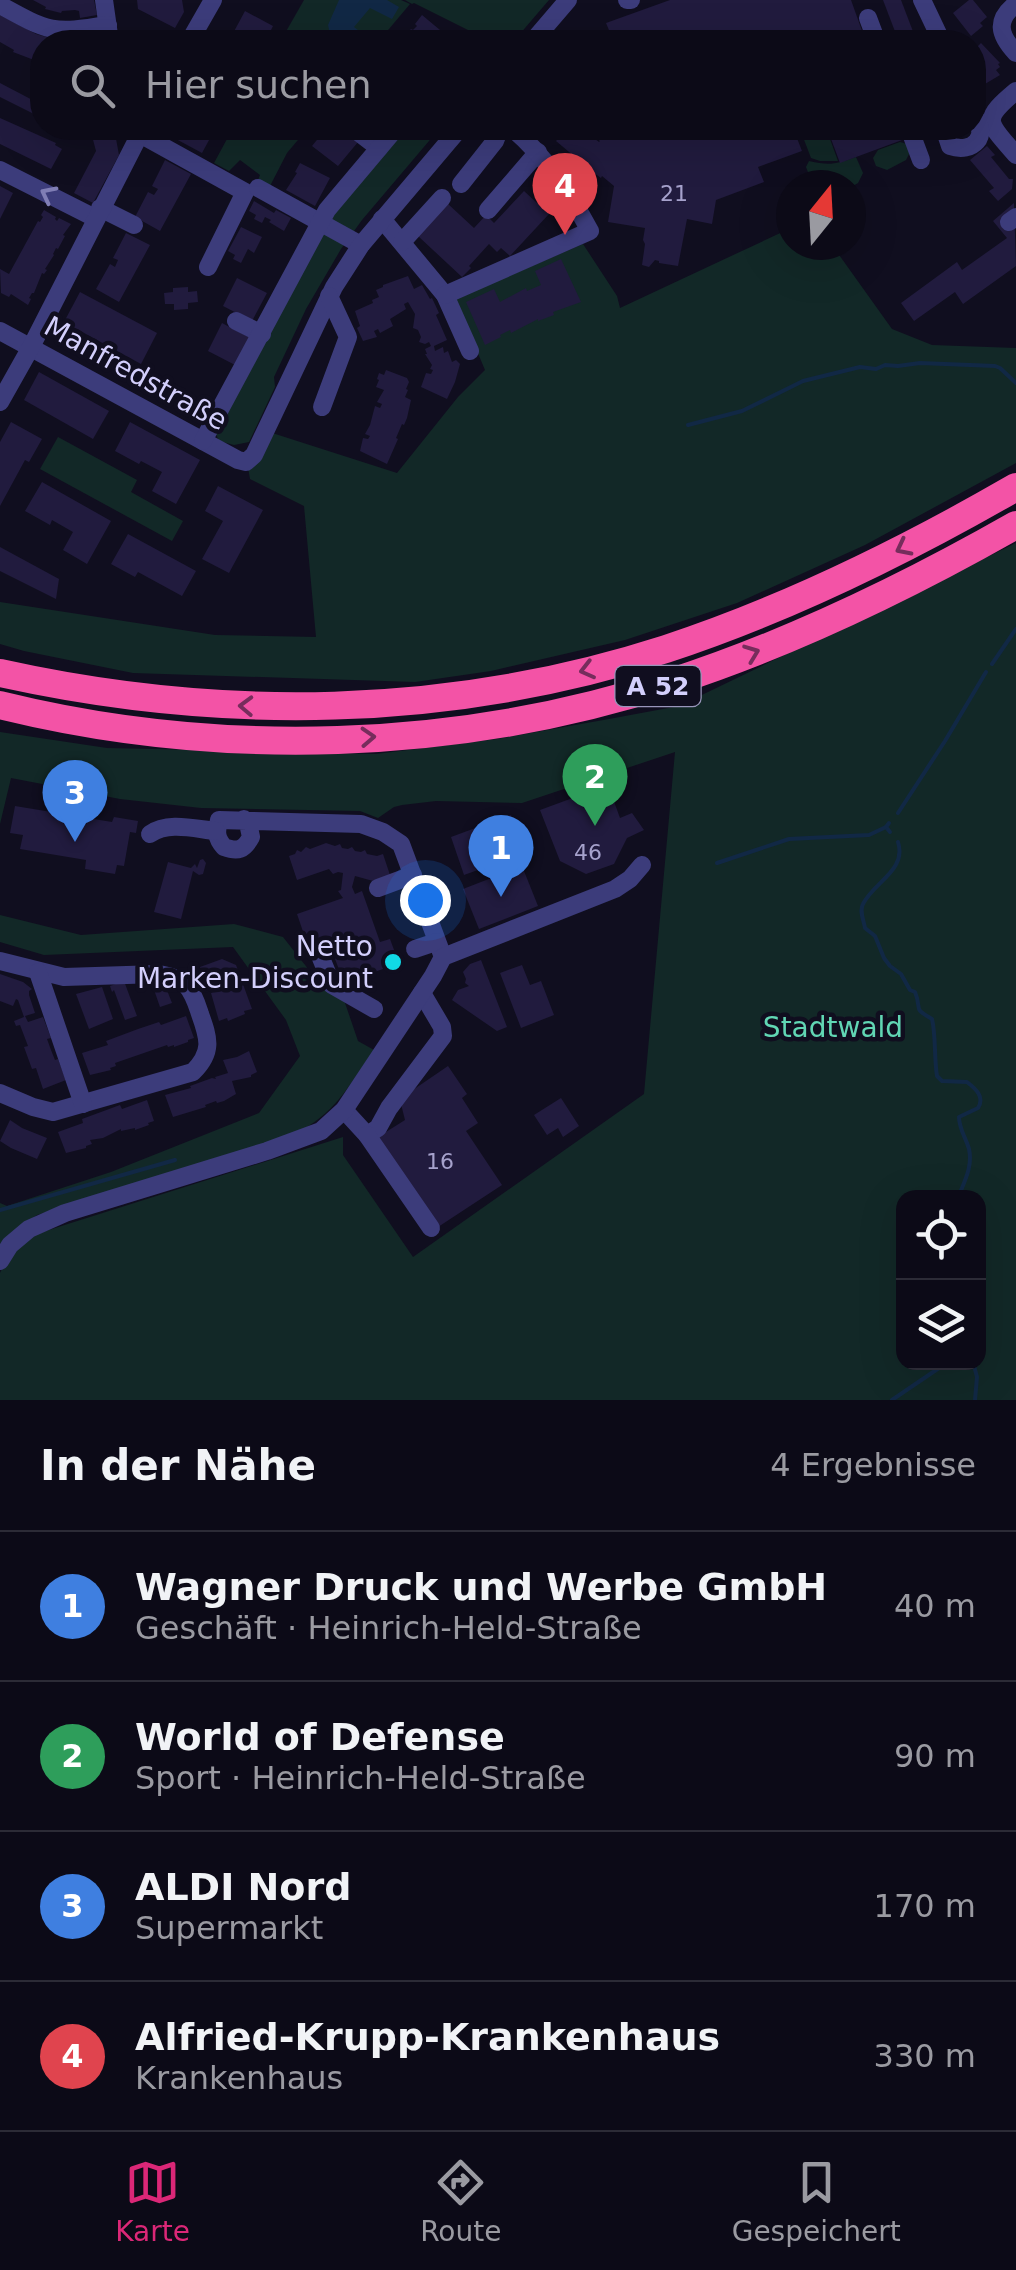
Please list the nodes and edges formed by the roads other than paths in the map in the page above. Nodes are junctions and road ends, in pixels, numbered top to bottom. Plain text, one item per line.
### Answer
1 (104, 0) edge
2 (213, 0) edge
3 (568, 0) edge
4 (922, 0) edge
5 (1016, 4) edge
6 (0, 5) edge
7 (868, 18) dead end
8 (50, 30) edge
9 (108, 30) edge
10 (196, 30) edge
11 (542, 30) edge
12 (873, 30) edge
13 (936, 30) edge
14 (1016, 53) edge
15 (1016, 90) edge
16 (133, 140) edge
17 (151, 140) edge
18 (369, 140) edge
19 (386, 140) edge
20 (450, 140) edge
21 (496, 140) edge
22 (525, 140) edge
23 (914, 140) edge
24 (948, 140) edge
25 (976, 140) edge
26 (379, 148) junction
27 (538, 152) junction
28 (1016, 156) edge
29 (921, 160) dead end
30 (0, 170) edge
31 (461, 184) dead end
32 (258, 188) dead end
33 (442, 198) dead end
34 (488, 210) dead end
35 (98, 213) junction
36 (382, 219) junction
37 (321, 222) junction
38 (134, 225) dead end
39 (402, 242) junction
40 (361, 244) junction
41 (208, 268) dead end
42 (446, 294) junction
43 (330, 296) junction
44 (236, 322) dead end
45 (0, 331) edge
46 (262, 334) junction
47 (31, 347) junction
48 (470, 351) dead end
49 (0, 402) edge
50 (322, 406) dead end
51 (203, 441) junction
52 (1016, 487) edge
53 (1016, 525) edge
54 (0, 673) edge
55 (0, 705) edge
56 (0, 716) edge
57 (46, 716) junction
58 (244, 819) junction
59 (216, 831) junction
60 (150, 834) dead end
61 (642, 865) dead end
62 (412, 875) junction
63 (378, 888) dead end
64 (416, 949) dead end
65 (439, 949) junction
66 (321, 958) dead end
67 (0, 961) edge
68 (38, 972) junction
69 (422, 993) junction
70 (400, 1026) junction
71 (0, 1092) edge
72 (83, 1104) junction
73 (344, 1110) junction
74 (367, 1135) junction
75 (431, 1228) dead end
76 (0, 1261) edge

1 - 9 street
2 - 10 street
3 - 11 street
4 - 13 street
5 - 14 street
6 - 8 street
7 - 12 street
15 - 28 street
16 - 35 street
17 - 41 street
18 - 26 street
19 - 26 street
20 - 36 street
21 - 31 street
22 - 27 street
23 - 29 street
24 - 25 street
26 - 37 street
27 - 34 street
27 - 42 street
35 -> 30 street
32 - 37 street
33 - 39 street
35 - 38 street
35 - 47 street
36 - 39 street
36 - 40 street
37 - 40 street
37 - 46 street
39 - 42 street
40 - 43 street
42 - 48 street
43 - 50 street
43 - 51 street, Manfredstraße
44 - 46 street
45 - 47 street, Manfredstraße
46 - 51 street
47 - 49 street
47 - 51 street, Manfredstraße
52 -> 54 highway, A 52
57 -> 53 highway, A 52
55 - 57 highway, A 52
56 - 57 highway
58 - 59 street
58 - 59 street
58 - 62 street
59 - 60 street
61 - 65 street
62 - 63 street
62 - 65 street
64 - 65 street
65 - 69 street
66 - 70 street
67 - 68 street
68 - 72 street
68 - 72 street
69 - 70 street
69 - 74 street
70 - 73 street
71 - 72 street
73 - 74 street
73 - 76 street
74 - 75 street

